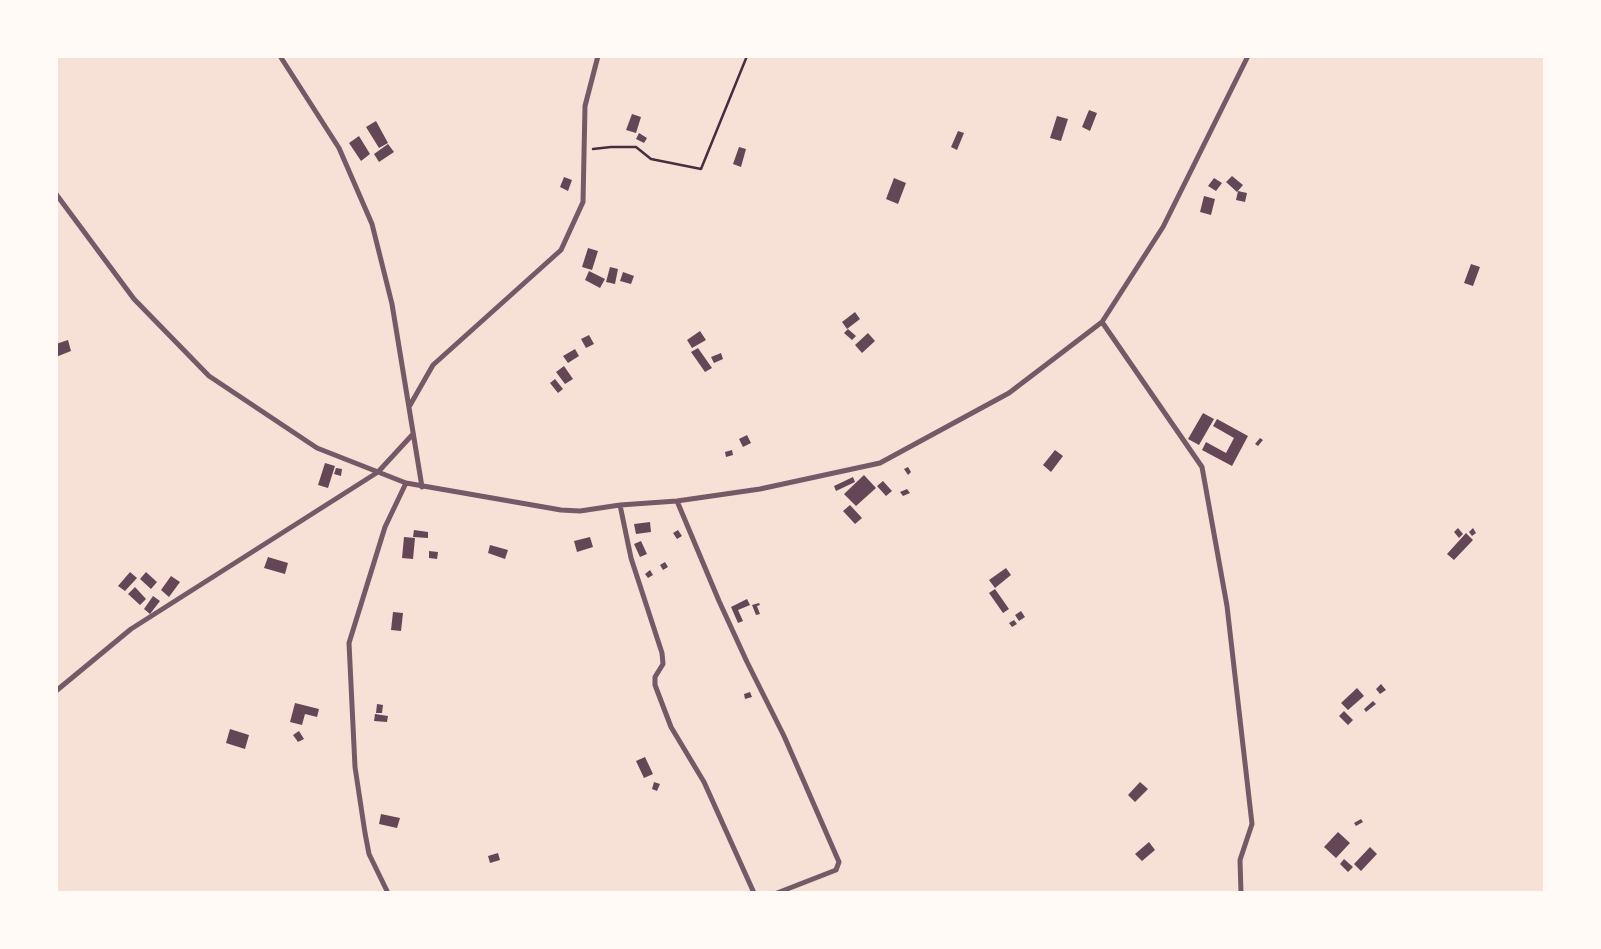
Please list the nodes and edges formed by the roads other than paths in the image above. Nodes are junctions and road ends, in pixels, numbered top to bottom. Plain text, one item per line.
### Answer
1 (280, 56) edge
2 (598, 56) edge
3 (1248, 56) edge
4 (56, 194) edge
5 (1102, 322) junction
6 (409, 407) junction
7 (413, 434) junction
8 (378, 472) junction
9 (406, 483) junction
10 (422, 487) junction
11 (677, 501) junction
12 (620, 506) junction
13 (56, 691) edge
14 (388, 893) edge
15 (754, 893) edge
16 (777, 893) edge
17 (1241, 893) edge

1 - 6 street
2 - 6 street
3 - 5 street
4 - 8 street
5 - 11 street
5 - 17 street
6 - 7 street
7 - 8 street
7 - 10 street
8 - 9 street
8 - 13 street
9 - 10 street
9 - 14 street
10 - 12 street
11 - 12 street
11 - 16 street
12 - 15 street

